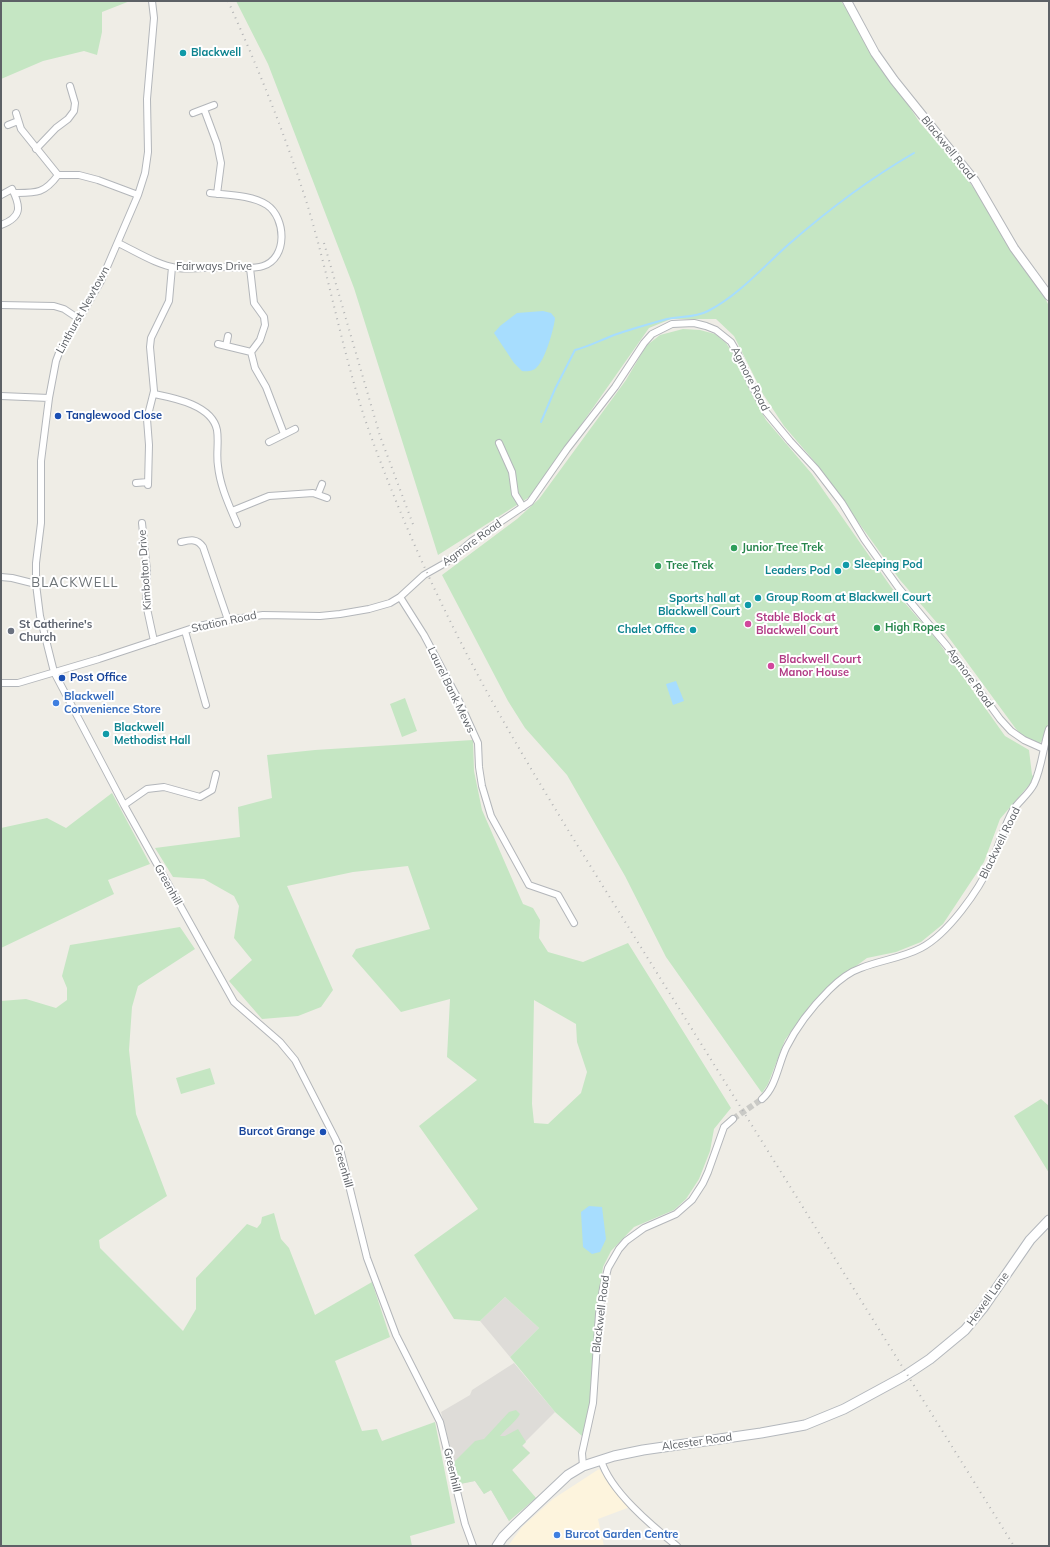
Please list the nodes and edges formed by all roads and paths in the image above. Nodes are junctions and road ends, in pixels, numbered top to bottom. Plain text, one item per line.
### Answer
1 (152, 1) edge
2 (847, 1) edge
3 (70, 86) dead end
4 (214, 105) dead end
5 (204, 109) junction
6 (16, 113) dead end
7 (193, 113) dead end
8 (18, 121) junction
9 (8, 125) dead end
10 (36, 148) junction
11 (58, 175) junction
12 (14, 193) junction
13 (210, 193) dead end
14 (217, 194) junction
15 (1, 195) edge
16 (138, 195) junction
17 (1, 225) edge
18 (118, 243) junction
19 (172, 267) junction
20 (250, 268) junction
21 (1049, 296) edge
22 (1, 305) edge
23 (79, 319) junction
24 (228, 336) dead end
25 (218, 344) dead end
26 (226, 346) junction
27 (251, 352) junction
28 (154, 394) junction
29 (1, 396) edge
30 (49, 398) junction
31 (295, 429) dead end
32 (284, 434) junction
33 (269, 442) dead end
34 (499, 443) dead end
35 (136, 483) dead end
36 (322, 484) dead end
37 (318, 494) junction
38 (327, 498) dead end
39 (523, 507) junction
40 (232, 511) junction
41 (142, 523) dead end
42 (237, 524) dead end
43 (181, 542) dead end
44 (436, 569) joint
45 (1, 577) edge
46 (36, 584) junction
47 (400, 597) junction
48 (228, 620) junction
49 (185, 631) junction
50 (154, 641) junction
51 (54, 672) junction
52 (1, 683) edge
53 (206, 706) dead end
54 (1049, 729) edge
55 (1044, 749) junction
56 (216, 774) dead end
57 (124, 805) junction
58 (574, 923) dead end
59 (762, 1099) tunnel mouth
60 (733, 1119) tunnel mouth
61 (1049, 1220) edge
62 (916, 1369) joint
63 (601, 1460) junction
64 (583, 1466) junction
65 (473, 1546) edge
66 (497, 1546) edge
67 (677, 1546) edge

1 - 16 street, Linthurst Newtown
2 - 21 street, Blackwell Road
3 - 10 street
4 - 5 street
5 - 7 street
5 - 14 street
6 - 8 street
8 - 9 street
8 - 10 street
10 - 11 street
11 - 12 street
11 - 16 street
12 - 15 street
12 - 17 street
13 - 14 street, Fairways Drive
14 - 20 street, Fairways Drive
16 - 18 street, Linthurst Newtown
18 - 19 street, Fairways Drive
18 - 23 street, Linthurst Newtown
19 - 20 street, Fairways Drive
19 - 28 street
20 - 27 street
22 - 23 street
23 - 30 street, Linthurst Newtown
24 - 26 street
25 - 26 street
26 - 27 street
27 - 32 street
28 - 35 street
28 - 40 street
29 - 30 street
30 - 46 street, Linthurst Newtown
31 - 32 street
32 - 33 street
34 - 39 street
36 - 37 street
37 - 38 street
37 - 40 street
39 - 44 street, Agmore Road
39 - 55 street, Agmore Road
40 - 42 street
41 - 50 street, Kimbolton Drive
43 - 48 street
44 - 47 street, Station Road
45 - 46 street
46 - 51 street, Linthurst Newtown
47 - 48 street, Station Road
47 - 58 street, Laurel Bank Mews
48 - 49 street, Station Road
49 - 50 street, Station Road
49 - 53 street
50 - 51 street, Station Road
51 - 52 street, Station Road
51 - 57 street, Greenhill
54 - 55 street, Blackwell Road
55 - 59 street, Blackwell Road
56 - 57 street
57 - 65 street, Greenhill
60 - 64 street, Blackwell Road
61 - 62 main road, Hewell Lane
62 - 63 main road, Alcester Road
63 - 64 main road, Alcester Road
63 - 67 street
64 - 66 main road, Alcester Road

